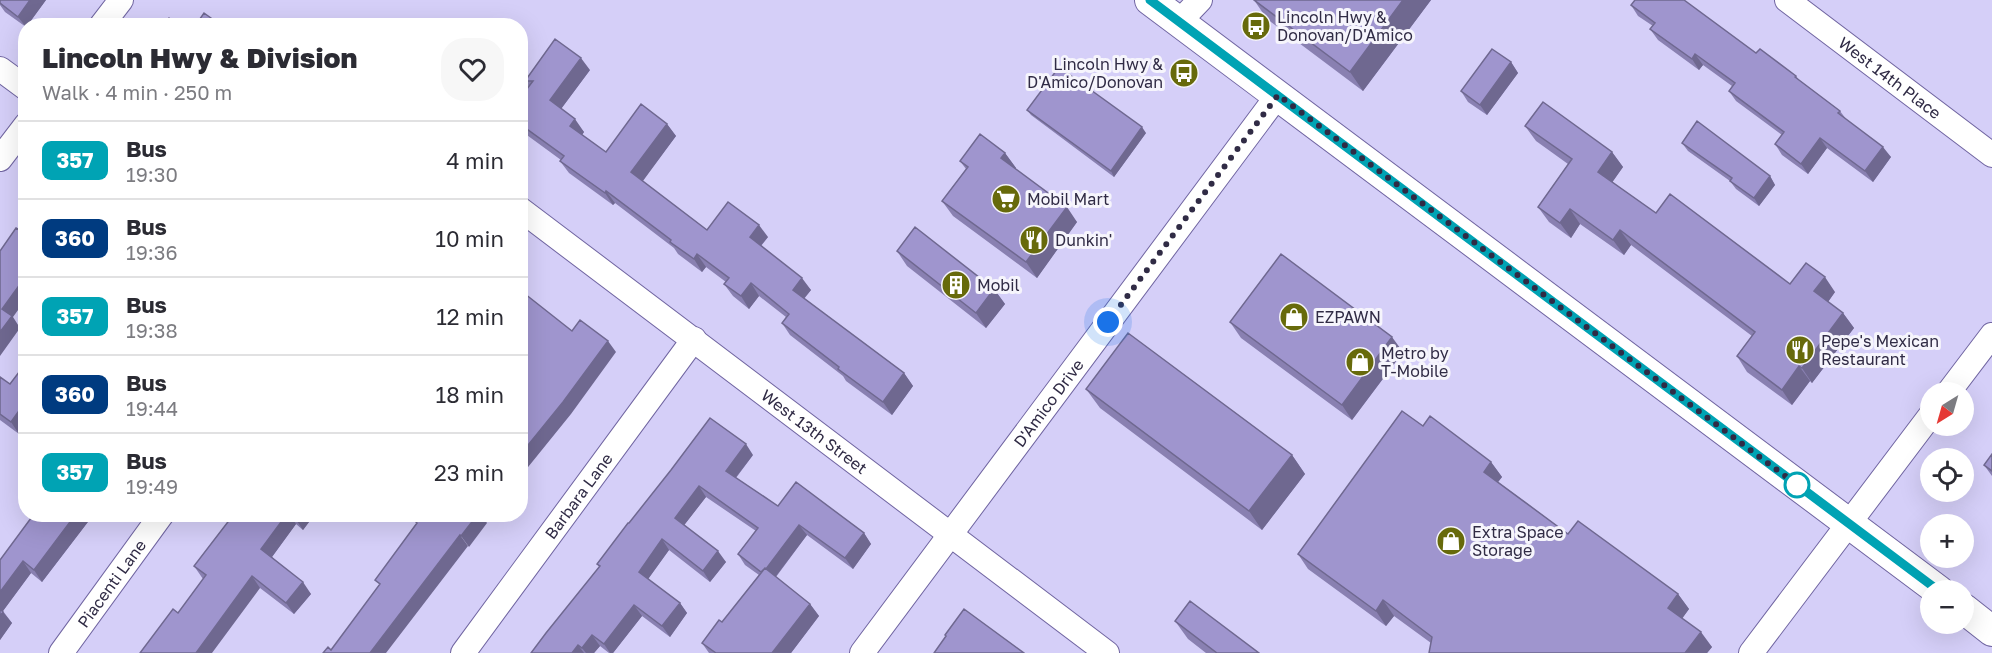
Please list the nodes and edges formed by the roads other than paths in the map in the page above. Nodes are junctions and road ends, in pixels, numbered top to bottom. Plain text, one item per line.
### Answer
1 (121, 0) edge
2 (1150, 0) edge
3 (1200, 0) edge
4 (1787, 0) edge
5 (107, 18) edge
6 (1179, 22) junction
7 (0, 69) edge
8 (18, 82) edge
9 (1278, 95) junction
10 (18, 135) edge
11 (1992, 154) edge
12 (0, 159) edge
13 (528, 215) edge
14 (1992, 335) edge
15 (694, 339) junction
16 (1956, 382) edge
17 (1920, 429) edge
18 (156, 522) edge
19 (1848, 523) junction
20 (951, 534) junction
21 (1924, 580) edge
22 (1974, 617) edge
23 (1992, 631) edge
24 (60, 653) edge
25 (463, 653) edge
26 (862, 653) edge
27 (1107, 653) edge
28 (1751, 653) edge

1 - 5 street
2 - 6 main road
3 - 6 street
4 - 11 street, West 14th Place
6 - 9 main road
7 - 8 street
9 - 19 main road
9 - 20 street, D'Amico Drive
10 - 12 street
13 - 15 street, West 13th Street
14 - 16 street
15 - 20 street, West 13th Street
15 - 25 street, Barbara Lane
17 - 19 street
18 - 24 street, Piacenti Lane
19 - 21 main road
19 - 28 street
20 - 26 street, D'Amico Drive
20 - 27 street, West 13th Street
22 - 23 main road

